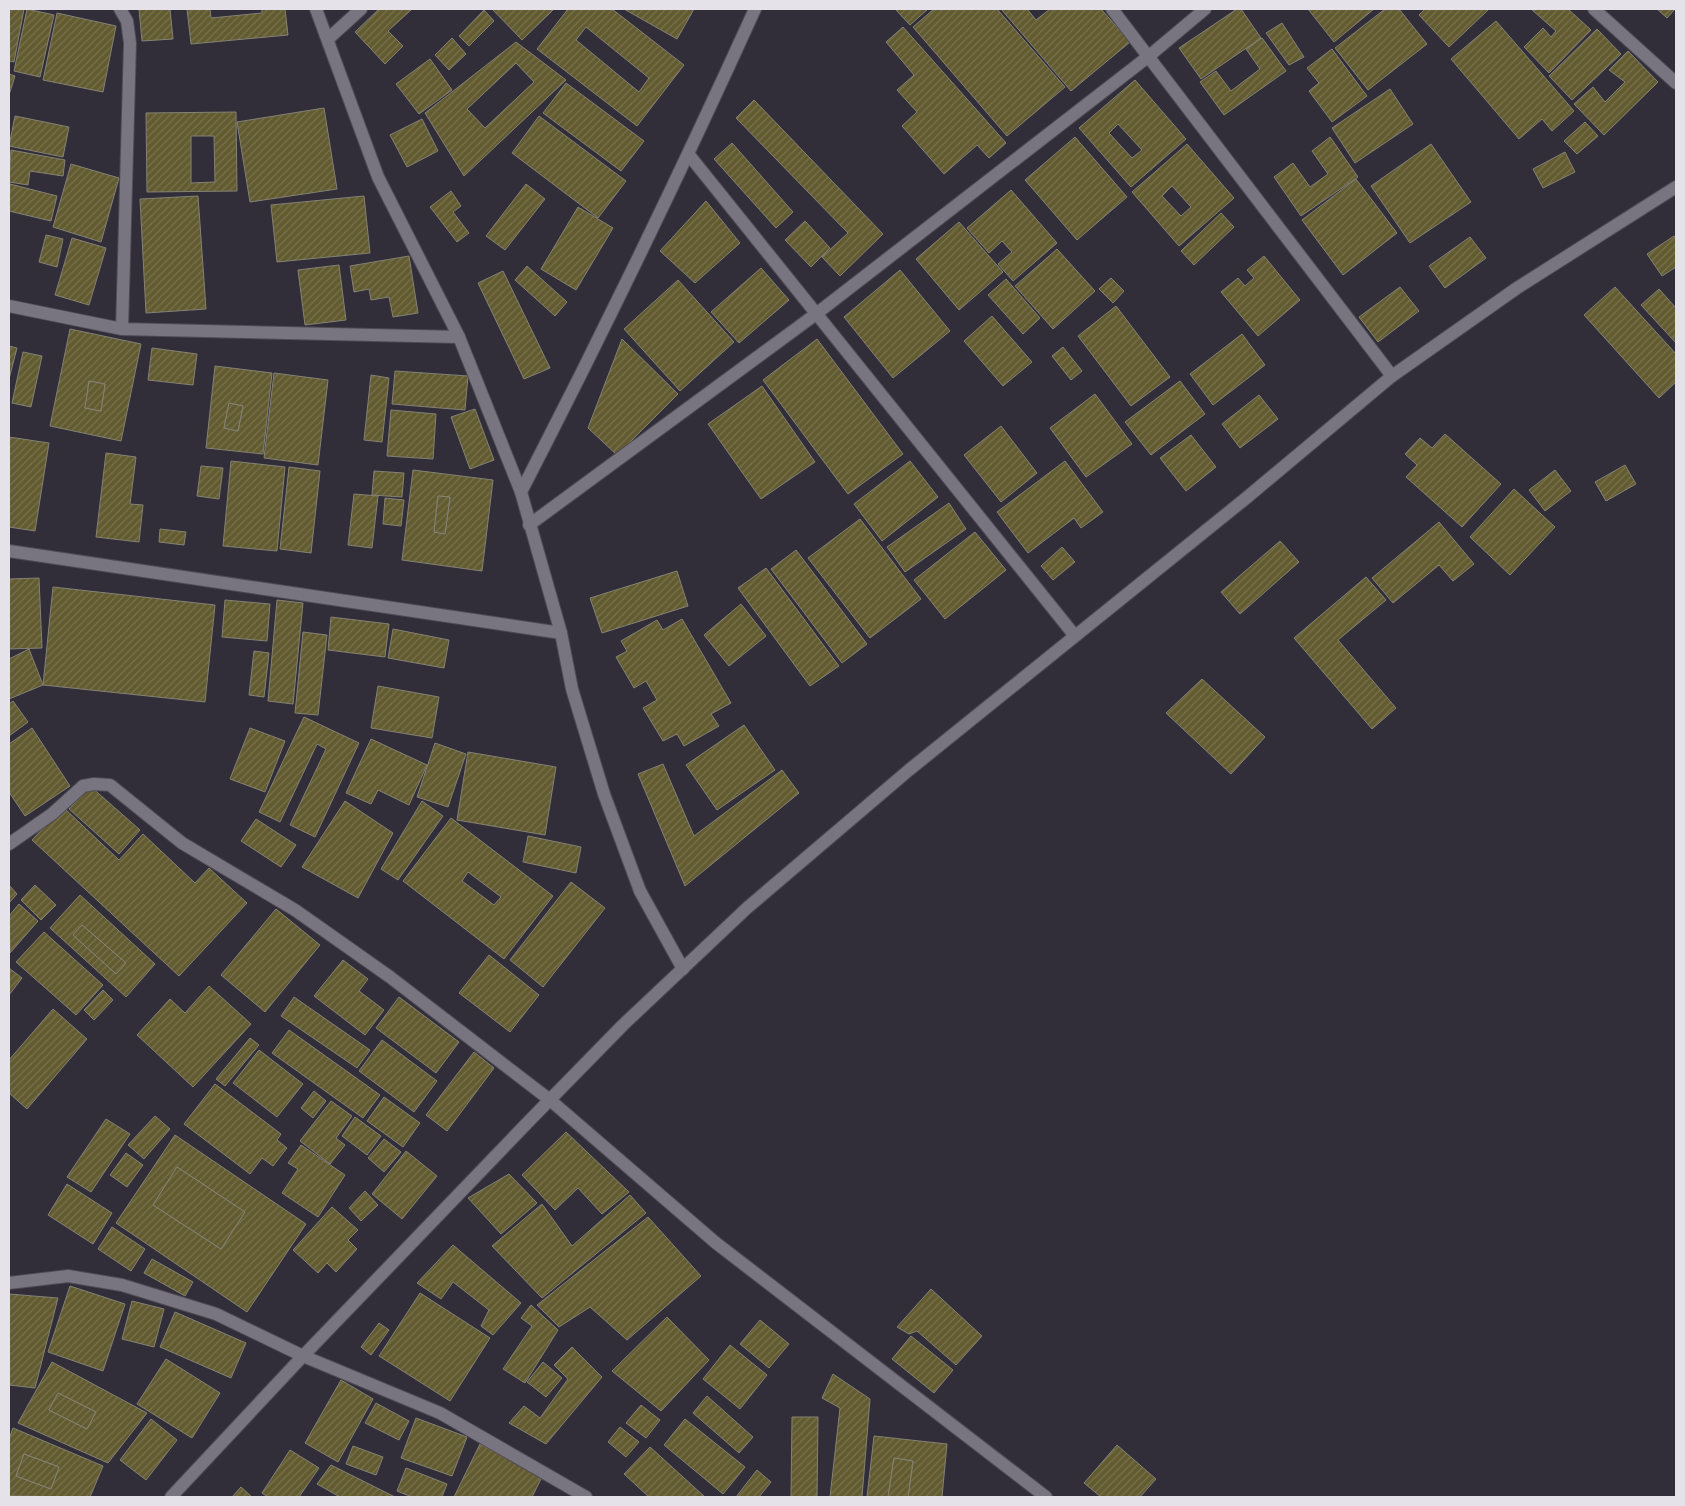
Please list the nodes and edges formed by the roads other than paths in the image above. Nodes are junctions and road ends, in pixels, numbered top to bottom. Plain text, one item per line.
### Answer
1 (120, 9) edge
2 (316, 9) edge
3 (361, 9) edge
4 (754, 9) edge
5 (1112, 9) edge
6 (1205, 9) edge
7 (1594, 9) edge
8 (328, 39) junction
9 (1149, 56) junction
10 (1676, 83) edge
11 (689, 155) junction
12 (1676, 187) edge
13 (9, 306) edge
14 (816, 314) junction
15 (122, 329) junction
16 (459, 338) junction
17 (1392, 376) junction
18 (521, 492) junction
19 (529, 524) junction
20 (9, 551) edge
21 (561, 633) junction
22 (1075, 636) junction
23 (9, 844) edge
24 (683, 969) junction
25 (550, 1100) junction
26 (9, 1283) edge
27 (303, 1356) junction
28 (171, 1497) edge
29 (586, 1497) edge
30 (1046, 1497) edge

1 - 15 street
2 - 8 street
3 - 8 street
4 - 11 street
5 - 9 street
6 - 9 street
7 - 10 street
8 - 16 street
9 - 14 street
9 - 17 street
11 - 14 street
11 - 18 street
12 - 17 street
13 - 15 street
14 - 19 street
14 - 22 street
15 - 16 street
16 - 18 street
17 - 22 street
18 - 19 street
19 - 21 street
20 - 21 street
21 - 24 street
22 - 24 street
23 - 25 street
24 - 25 street
25 - 27 street
25 - 30 street
26 - 27 street
27 - 28 street
27 - 29 street

